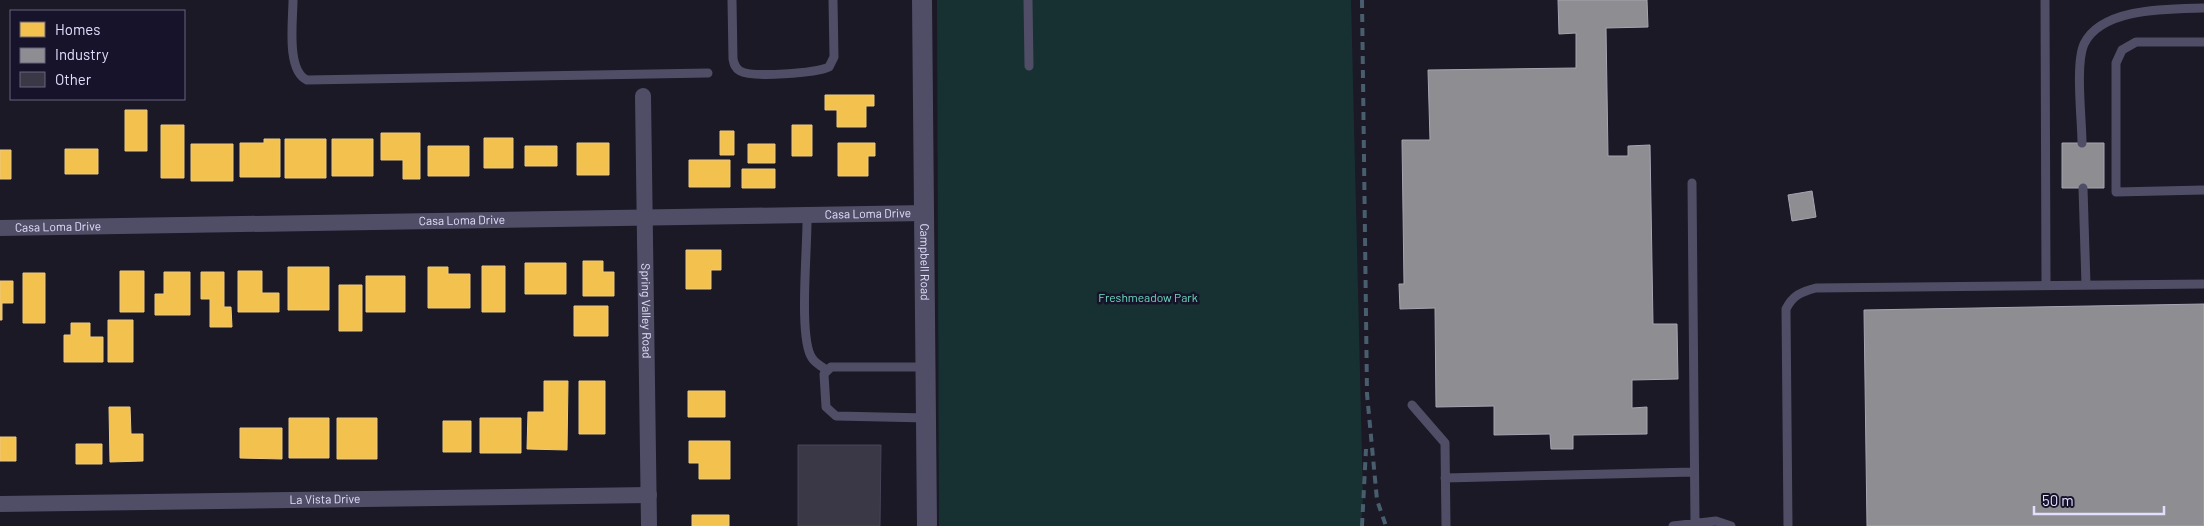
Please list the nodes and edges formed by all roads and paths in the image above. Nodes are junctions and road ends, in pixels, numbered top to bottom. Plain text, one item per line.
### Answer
1 (293, 0) edge
2 (732, 0) edge
3 (833, 0) edge
4 (922, 0) edge
5 (1028, 0) edge
6 (2045, 0) edge
7 (2204, 8) edge
8 (2204, 42) edge
9 (1029, 66) dead end
10 (708, 73) dead end
11 (643, 96) dead end
12 (2082, 143) dead end
13 (1692, 183) dead end
14 (2084, 188) dead end
15 (2204, 190) edge
16 (926, 213) junction
17 (807, 215) junction
18 (645, 218) junction
19 (0, 228) edge
20 (2204, 284) edge
21 (2046, 285) junction
22 (2086, 285) junction
23 (926, 367) junction
24 (827, 370) junction
25 (1412, 405) dead end
26 (926, 418) junction
27 (1694, 472) junction
28 (1445, 478) junction
29 (649, 495) junction
30 (0, 504) edge
31 (1695, 523) junction
32 (649, 526) edge
33 (927, 526) edge
34 (1446, 526) edge
35 (1672, 526) edge
36 (1731, 526) edge
37 (1788, 526) edge

1 - 10 lane
2 - 3 lane
4 - 16 street, Campbell Road
5 - 9 lane
6 - 21 lane
7 - 12 lane
8 - 15 lane
11 - 18 street, Spring Valley Road
13 - 27 lane
14 - 22 lane
16 - 17 street, Casa Loma Drive
16 - 23 street, Campbell Road
17 - 18 street, Casa Loma Drive
17 - 24 lane
18 - 19 street, Casa Loma Drive
18 - 29 street, Spring Valley Road
20 - 22 lane
21 - 22 lane
21 - 37 lane
23 - 24 lane
23 - 26 street, Campbell Road
24 - 26 lane
25 - 28 lane
26 - 33 street, Campbell Road
27 - 28 lane
27 - 31 lane
28 - 34 lane
29 - 30 street, La Vista Drive
29 - 32 street, Spring Valley Road
31 - 35 lane
31 - 36 lane

